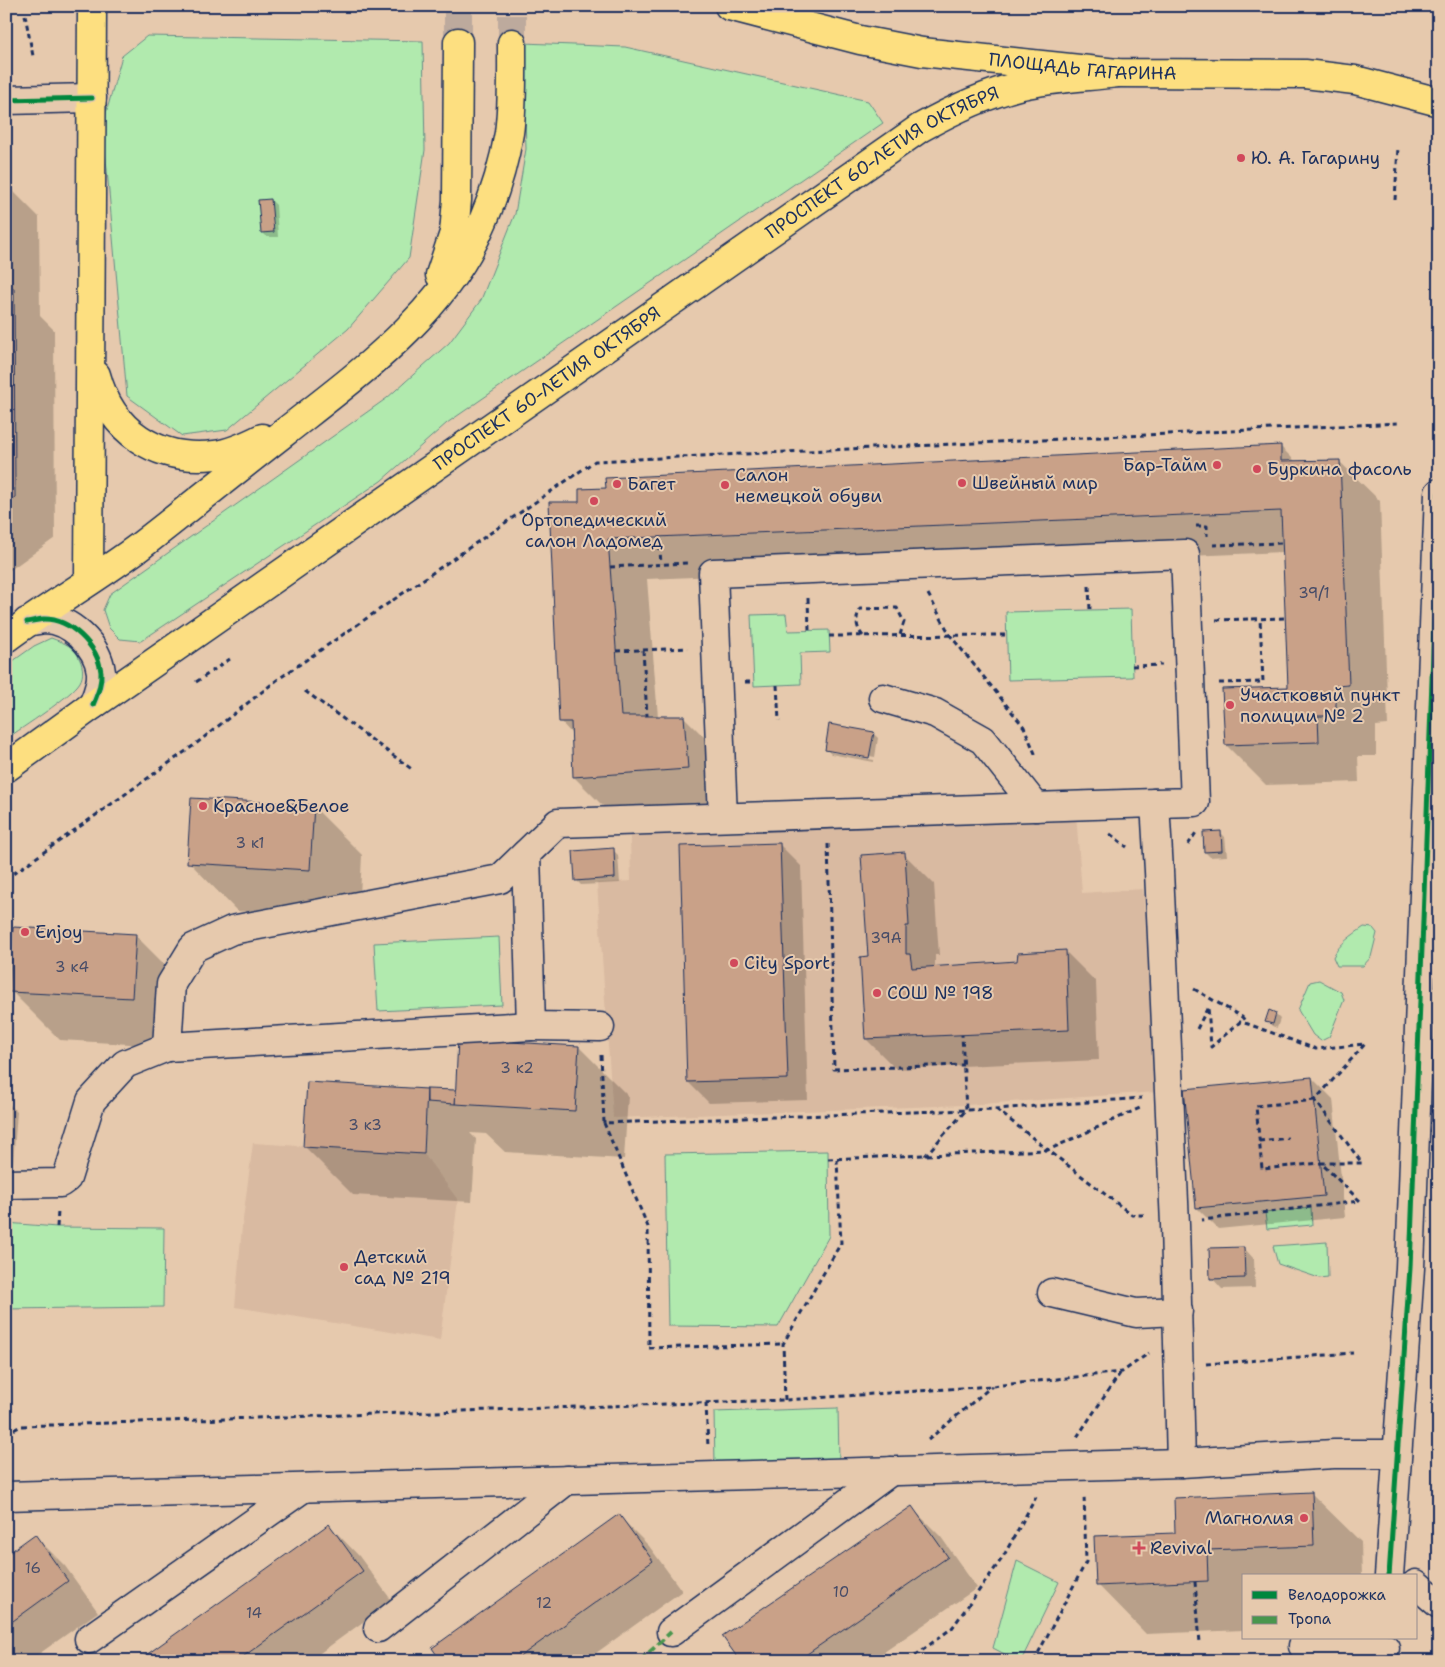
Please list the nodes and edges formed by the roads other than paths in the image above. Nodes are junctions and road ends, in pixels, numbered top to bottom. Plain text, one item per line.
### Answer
1 (92, 6) edge
2 (729, 6) edge
3 (458, 42) tunnel mouth
4 (512, 43) tunnel mouth
5 (1117, 72) junction
6 (1394, 89) junction
7 (92, 98) junction
8 (6, 100) edge
9 (1439, 102) edge
10 (1439, 118) edge
11 (404, 334) junction
12 (90, 356) junction
13 (312, 410) junction
14 (1439, 493) edge
15 (89, 581) junction
16 (17, 630) edge
17 (883, 698) dead end
18 (93, 705) junction
19 (6, 768) edge
20 (1155, 802) junction
21 (1036, 807) junction
22 (723, 817) junction
23 (526, 854) junction
24 (531, 1026) junction
25 (600, 1027) road end
26 (167, 1047) junction
27 (6, 1184) edge
28 (1052, 1293) dead end
29 (1178, 1311) junction
30 (1397, 1454) junction
31 (1181, 1463) junction
32 (891, 1471) junction
33 (567, 1480) junction
34 (303, 1488) junction
35 (6, 1496) edge
36 (1396, 1571) edge
37 (1418, 1586) edge
38 (1439, 1604) edge
39 (378, 1628) dead end
40 (671, 1632) dead end
41 (89, 1639) dead end
42 (1303, 1646) dead end
43 (1384, 1649) edge

1 - 7 main road
2 - 5 main road, ПЛОЩАДЬ ГАГАРИНА
3 - 11 main road
4 - 11 main road
5 - 6 main road, ПЛОЩАДЬ ГАГАРИНА
5 - 18 main road, ПРОСПЕКТ 60-ЛЕТИЯ ОКТЯБРЯ
6 - 9 main road, ПЛОЩАДЬ ГАГАРИНА
6 - 10 main road
7 - 8 street
7 - 12 main road
11 - 13 main road
12 - 13 main road
12 - 15 main road
13 - 15 main road
14 - 30 street
15 - 16 main road
16 - 18 street
17 - 21 street
18 - 19 main road, ПРОСПЕКТ 60-ЛЕТИЯ ОКТЯБРЯ
20 - 21 street
20 - 22 street
20 - 29 street
21 - 22 street
22 - 23 street
23 - 24 street
23 - 26 street
24 - 25 street
24 - 26 street
26 - 27 street
28 - 29 street
29 - 31 street
30 - 31 street
30 - 36 street
31 - 32 street
32 - 33 street
32 - 40 street
33 - 34 street
33 - 39 street
34 - 35 street
34 - 41 street
37 - 38 street
42 - 43 street

